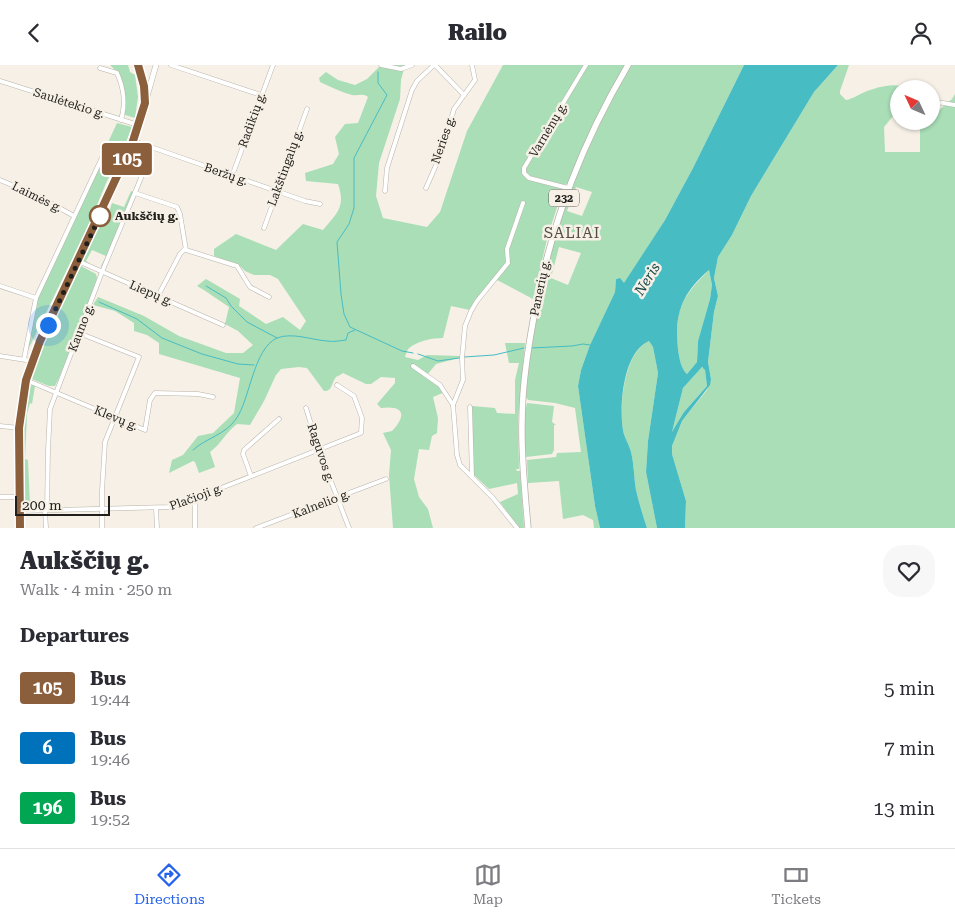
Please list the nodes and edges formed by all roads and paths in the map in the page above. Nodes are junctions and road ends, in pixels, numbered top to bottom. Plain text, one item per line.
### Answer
1 (138, 65) edge
2 (156, 65) edge
3 (171, 65) edge
4 (273, 65) edge
5 (380, 65) edge
6 (412, 65) edge
7 (434, 65) edge
8 (472, 65) edge
9 (586, 65) edge
10 (628, 65) edge
11 (184, 67) edge
12 (100, 68) dead end
13 (154, 72) junction
14 (142, 77) junction
15 (0, 81) edge
16 (261, 95) junction
17 (464, 95) junction
18 (940, 102) edge
19 (145, 103) junction
20 (955, 105) edge
21 (307, 109) dead end
22 (120, 120) junction
23 (139, 125) junction
24 (134, 141) junction
25 (106, 149) dead end
26 (126, 160) junction
27 (232, 176) junction
28 (0, 180) edge
29 (426, 188) dead end
30 (568, 188) junction
31 (276, 191) junction
32 (385, 191) dead end
33 (135, 193) junction
34 (523, 203) dead end
35 (320, 204) dead end
36 (74, 216) junction
37 (264, 228) dead end
38 (185, 249) junction
39 (78, 261) junction
40 (102, 272) junction
41 (0, 286) edge
42 (158, 296) junction
43 (269, 297) dead end
44 (36, 298) junction
45 (223, 325) dead end
46 (79, 333) junction
47 (0, 356) edge
48 (24, 359) junction
49 (32, 361) junction
50 (413, 366) dead end
51 (26, 380) junction
52 (337, 385) dead end
53 (56, 392) junction
54 (213, 397) dead end
55 (453, 405) junction
56 (470, 407) dead end
57 (306, 408) dead end
58 (115, 417) junction
59 (280, 419) dead end
60 (0, 426) edge
61 (19, 428) junction
62 (319, 451) junction
63 (251, 476) junction
64 (472, 477) junction
65 (386, 479) dead end
66 (0, 497) edge
67 (19, 497) junction
68 (337, 497) junction
69 (194, 499) junction
70 (102, 508) junction
71 (156, 508) junction
72 (46, 510) junction
73 (20, 511) junction
74 (20, 528) edge
75 (46, 528) edge
76 (102, 528) edge
77 (157, 528) edge
78 (195, 528) edge
79 (256, 528) edge
80 (349, 528) edge
81 (517, 528) edge
82 (528, 528) edge

1 - 14 main road
2 - 13 main road
3 - 11 street
4 - 16 street, Radikių g.
5 - 6 street
7 - 17 street
7 - 32 street
8 - 17 street, Neries g.
9 - 30 street, Varnėnų g.
10 - 30 main road, Panerių g. / 232
11 - 16 street
12 - 22 street
13 - 14 main road
13 - 19 main road
14 - 19 main road
15 - 22 street, Saulėtekio g.
16 - 27 street, Radikių g.
17 - 29 street, Neries g.
18 - 20 street
19 - 23 main road
21 - 31 street, Lakštingalų g.
22 - 23 street, Saulėtekio g.
23 - 24 main road
24 - 26 main road
24 - 27 street, Beržų g.
25 - 36 street
26 - 33 street, Kauno g.
26 - 39 main road
27 - 31 street, Beržų g.
28 - 36 street, Laimės g.
30 - 82 main road, Panerių g. / 232
31 - 35 street, Beržų g.
31 - 37 street, Lakštingalų g.
33 - 38 street
33 - 40 street, Kauno g.
34 - 55 street
36 - 44 street
38 - 42 street
38 - 43 street
39 - 40 street, Liepų g.
39 - 49 main road
40 - 42 street, Liepų g.
40 - 46 street, Kauno g.
41 - 44 street
42 - 45 street, Liepų g.
44 - 48 street
46 - 53 street, Kauno g.
46 - 58 street
47 - 48 street
48 - 49 street
49 - 51 main road
50 - 55 street
51 - 53 street, Klevų g.
51 - 61 main road
52 - 62 street, Plačioji g.
53 - 58 street, Klevų g.
53 - 72 street, Kauno g.
54 - 58 street, Klevų g.
55 - 64 street
56 - 64 street
57 - 62 street, Raguvos g.
58 - 70 street
59 - 63 street
60 - 61 street
61 - 67 main road
62 - 63 street, Plačioji g.
62 - 68 street, Raguvos g.
63 - 69 street, Plačioji g.
64 - 81 street
65 - 68 street, Kalnelio g.
66 - 67 street
67 - 73 main road
68 - 79 street, Kalnelio g.
68 - 80 street, Raguvos g.
69 - 71 street, Plačioji g.
69 - 78 street
70 - 71 street, Plačioji g.
70 - 72 street, Plačioji g.
70 - 76 street
71 - 77 street
72 - 73 street, Plačioji g.
72 - 75 street, Kauno g.
73 - 74 main road

